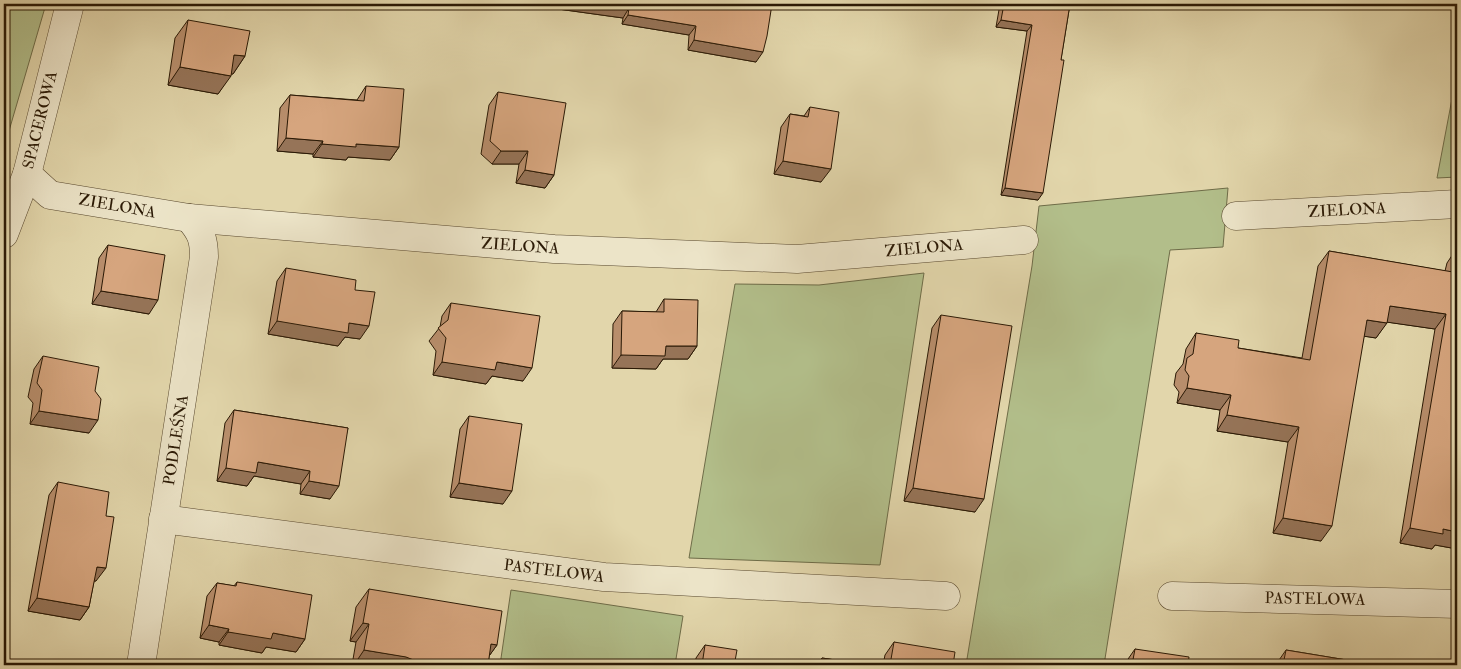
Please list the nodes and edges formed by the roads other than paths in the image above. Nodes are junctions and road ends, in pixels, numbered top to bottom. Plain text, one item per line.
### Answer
1 (70, 4) edge
2 (26, 174) junction
3 (1457, 204) edge
4 (1236, 216) dead end
5 (189, 218) junction
6 (4, 234) edge
7 (1024, 240) dead end
8 (163, 520) junction
9 (946, 596) dead end
10 (1172, 596) dead end
11 (1457, 604) edge
12 (141, 665) edge

1 - 2 street, SPACEROWA
2 - 5 street, ZIELONA
2 - 6 street, SPACEROWA
3 - 4 street, ZIELONA
5 - 7 street, ZIELONA
5 - 8 street, PODLEŚNA
8 - 9 street, PASTELOWA
8 - 12 street, PODLEŚNA
10 - 11 street, PASTELOWA

